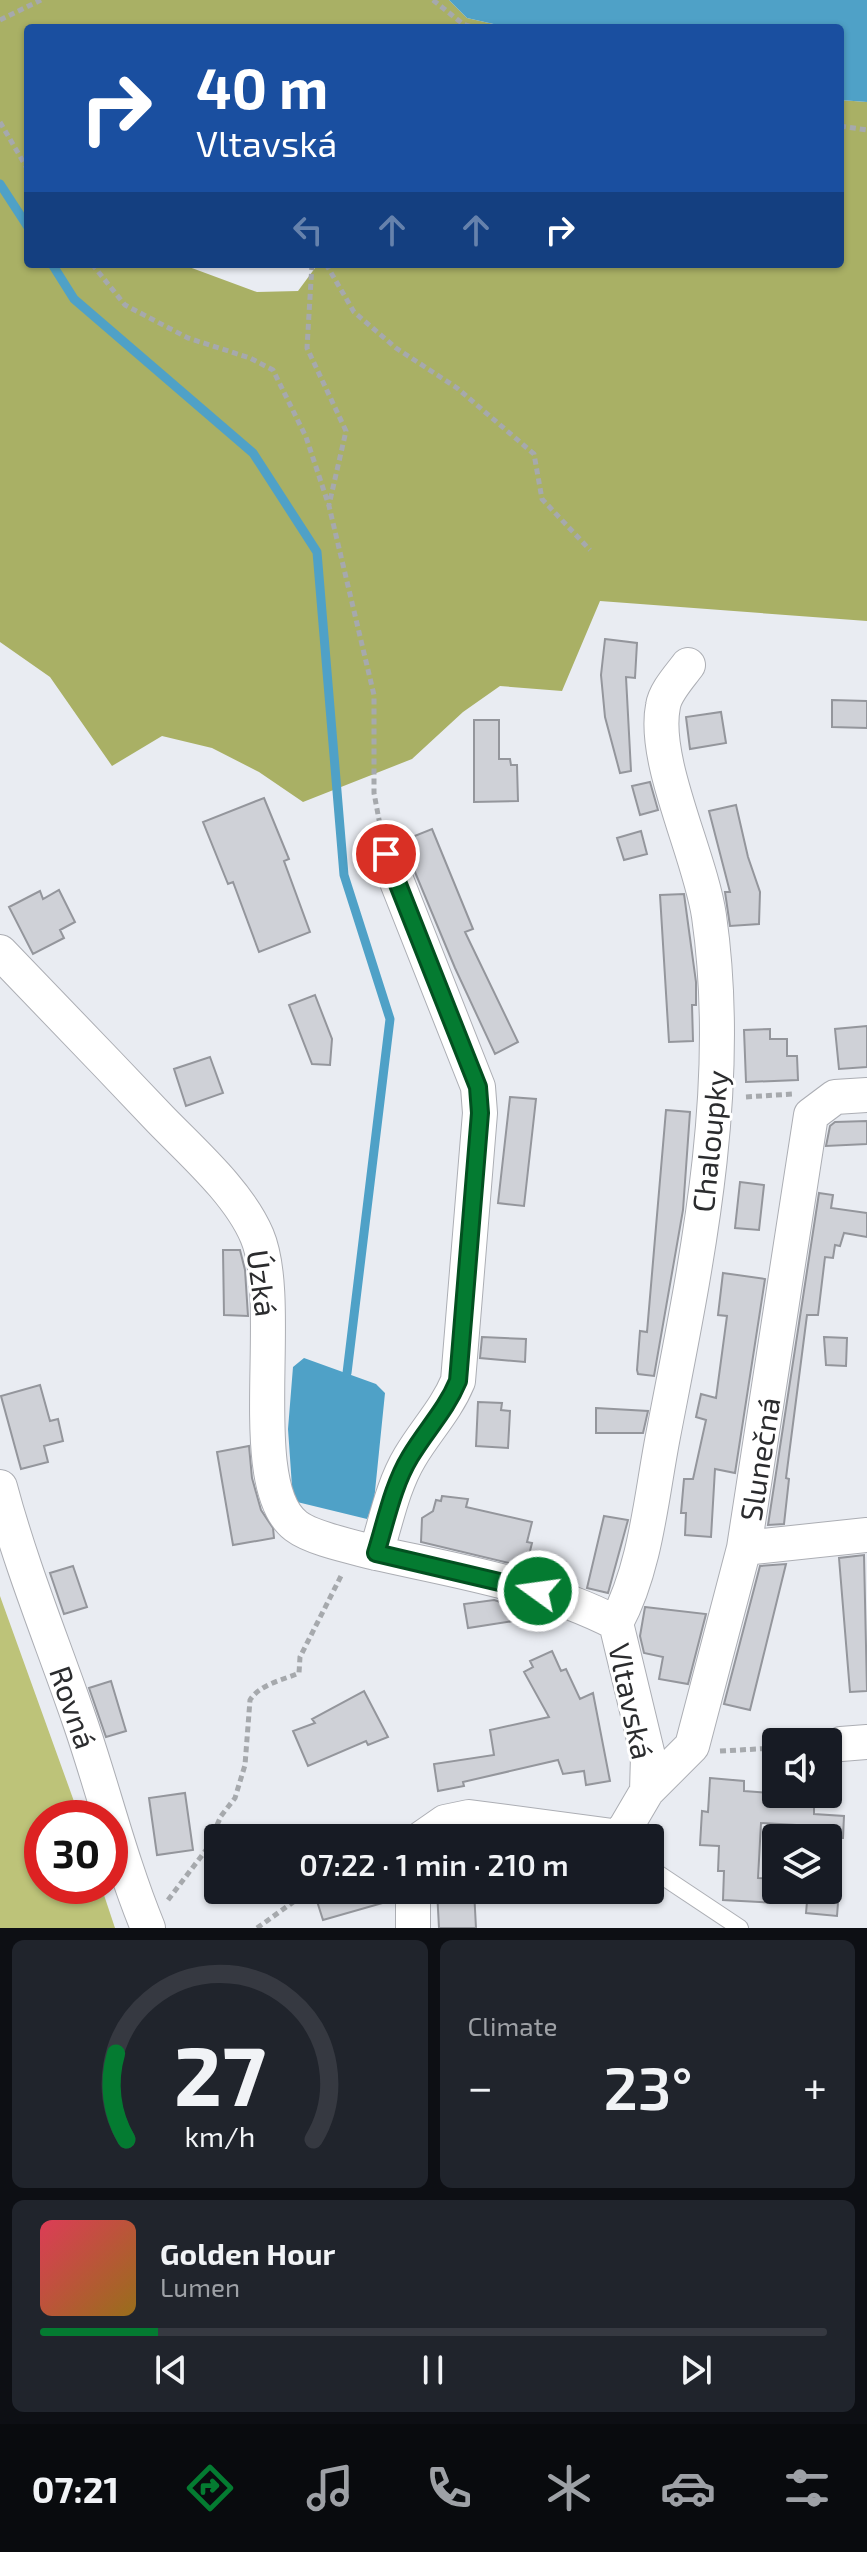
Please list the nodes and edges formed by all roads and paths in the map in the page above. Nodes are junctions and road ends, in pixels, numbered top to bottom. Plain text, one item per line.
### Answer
1 (41, 0) edge
2 (433, 0) edge
3 (0, 20) edge
4 (463, 24) edge
5 (0, 122) edge
6 (844, 127) edge
7 (867, 130) edge
8 (24, 163) edge
9 (95, 268) edge
10 (312, 268) edge
11 (328, 268) edge
12 (329, 506) junction
13 (590, 550) dead end
14 (688, 665) dead end
15 (386, 854) joint
16 (0, 952) edge
17 (840, 1100) edge
18 (716, 1108) junction
19 (0, 1487) edge
20 (867, 1535) edge
21 (744, 1548) junction
22 (366, 1550) junction
23 (616, 1623) junction
24 (692, 1746) junction
25 (762, 1749) edge
26 (647, 1791) junction
27 (442, 1824) edge
28 (531, 1824) edge
29 (628, 1824) edge
30 (664, 1877) edge
31 (290, 1904) edge
32 (413, 1904) edge
33 (148, 1927) edge
34 (257, 1928) edge
35 (413, 1928) edge
36 (740, 1928) edge

1 - 3 path
2 - 4 path
5 - 8 path
6 - 7 path
9 - 12 path
10 - 12 path
11 - 13 path
12 - 15 path
14 - 18 street, Chaloupky
15 - 22 street
16 - 22 street, Úzká
17 - 18 path
17 - 21 street, Slunečná
18 - 23 street, Chaloupky
19 - 33 street, Rovná
20 - 21 street
21 - 24 street, Slunečná
22 - 23 street, Vltavská
22 - 33 path
23 - 26 street, Vltavská
24 - 25 path
24 - 26 street
26 - 29 street, Vltavská
27 - 28 street, Vltavská
30 - 36 lane
31 - 34 path
32 - 35 street

